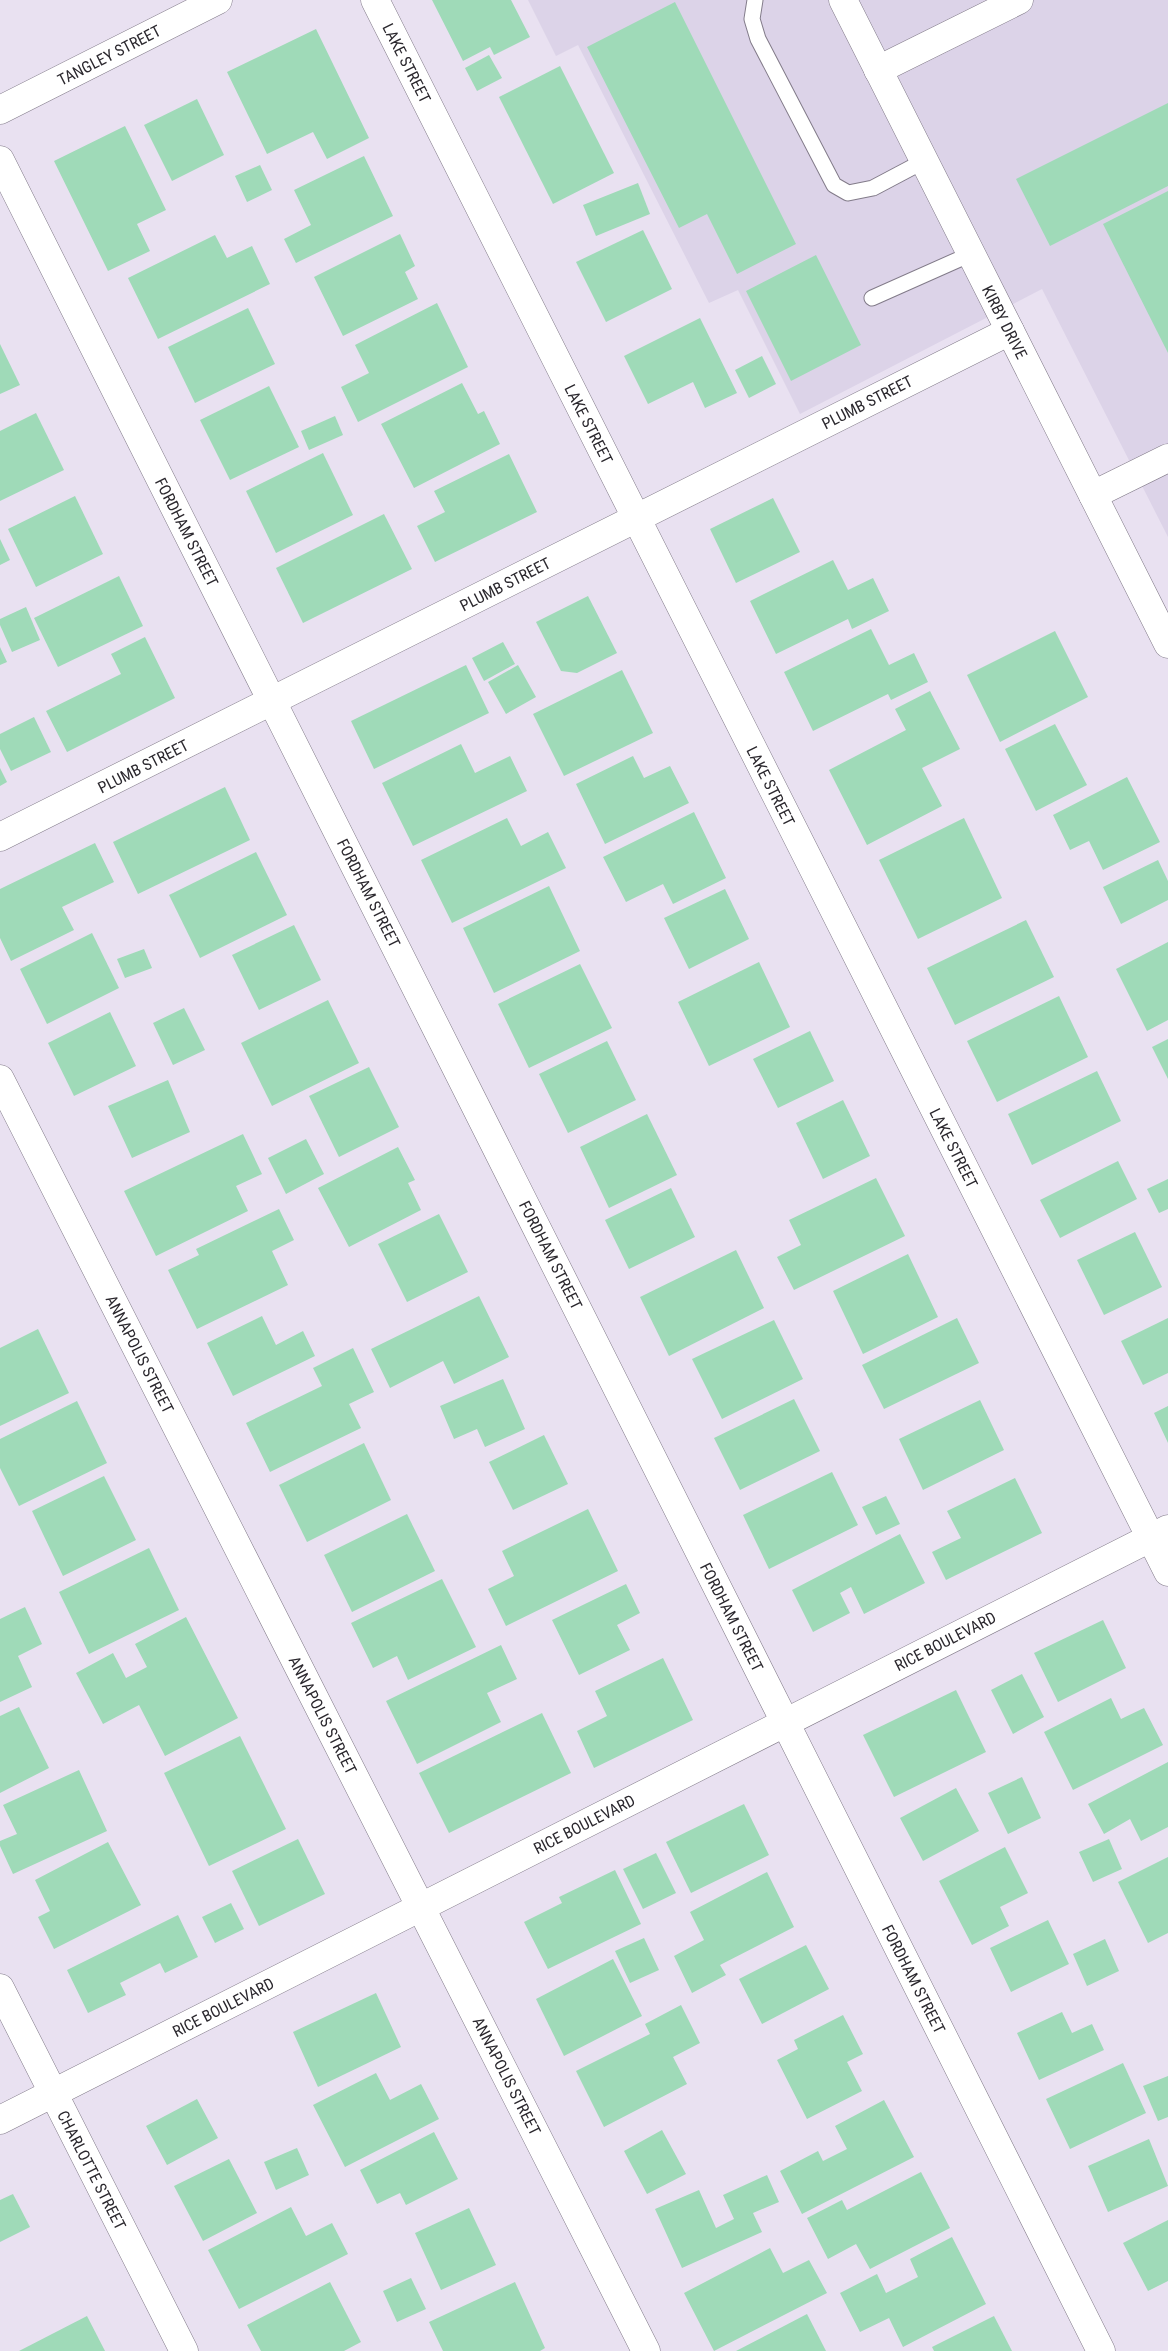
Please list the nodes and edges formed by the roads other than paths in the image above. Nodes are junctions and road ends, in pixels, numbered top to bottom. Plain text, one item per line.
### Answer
1 (218, 0) edge
2 (375, 0) edge
3 (755, 0) edge
4 (843, 0) edge
5 (1019, 0) edge
6 (878, 70) junction
7 (0, 110) edge
8 (0, 160) edge
9 (924, 161) junction
10 (971, 254) junction
11 (872, 298) dead end
12 (1010, 331) junction
13 (1168, 458) edge
14 (1093, 496) junction
15 (636, 518) junction
16 (1168, 644) edge
17 (272, 701) junction
18 (0, 838) edge
19 (0, 1079) edge
20 (1159, 1533) edge
21 (1168, 1572) edge
22 (785, 1722) junction
23 (421, 1907) junction
24 (0, 1988) edge
25 (53, 2093) junction
26 (0, 2120) edge
27 (184, 2351) edge
28 (646, 2351) edge
29 (1101, 2351) edge

1 - 7 street, TANGLEY STREET
2 - 15 street, LAKE STREET
3 - 9 lane
4 - 6 street, KIRBY DRIVE
5 - 6 street
6 - 9 street, KIRBY DRIVE
8 - 17 street, FORDHAM STREET
9 - 10 street, KIRBY DRIVE
10 - 11 lane
10 - 12 street, KIRBY DRIVE
12 - 14 street, KIRBY DRIVE
12 - 15 street, PLUMB STREET
13 - 14 street
14 - 16 street, KIRBY DRIVE
15 - 17 street, PLUMB STREET
15 - 20 street, LAKE STREET
17 - 18 street, PLUMB STREET
17 - 22 street, FORDHAM STREET
19 - 23 street, ANNAPOLIS STREET
20 - 21 street, LAKE STREET
20 - 22 street, RICE BOULEVARD
22 - 23 street, RICE BOULEVARD
22 - 29 street, FORDHAM STREET
23 - 25 street, RICE BOULEVARD
23 - 28 street, ANNAPOLIS STREET
24 - 25 street, CHARLOTTE STREET
25 - 26 street, RICE BOULEVARD
25 - 27 street, CHARLOTTE STREET

